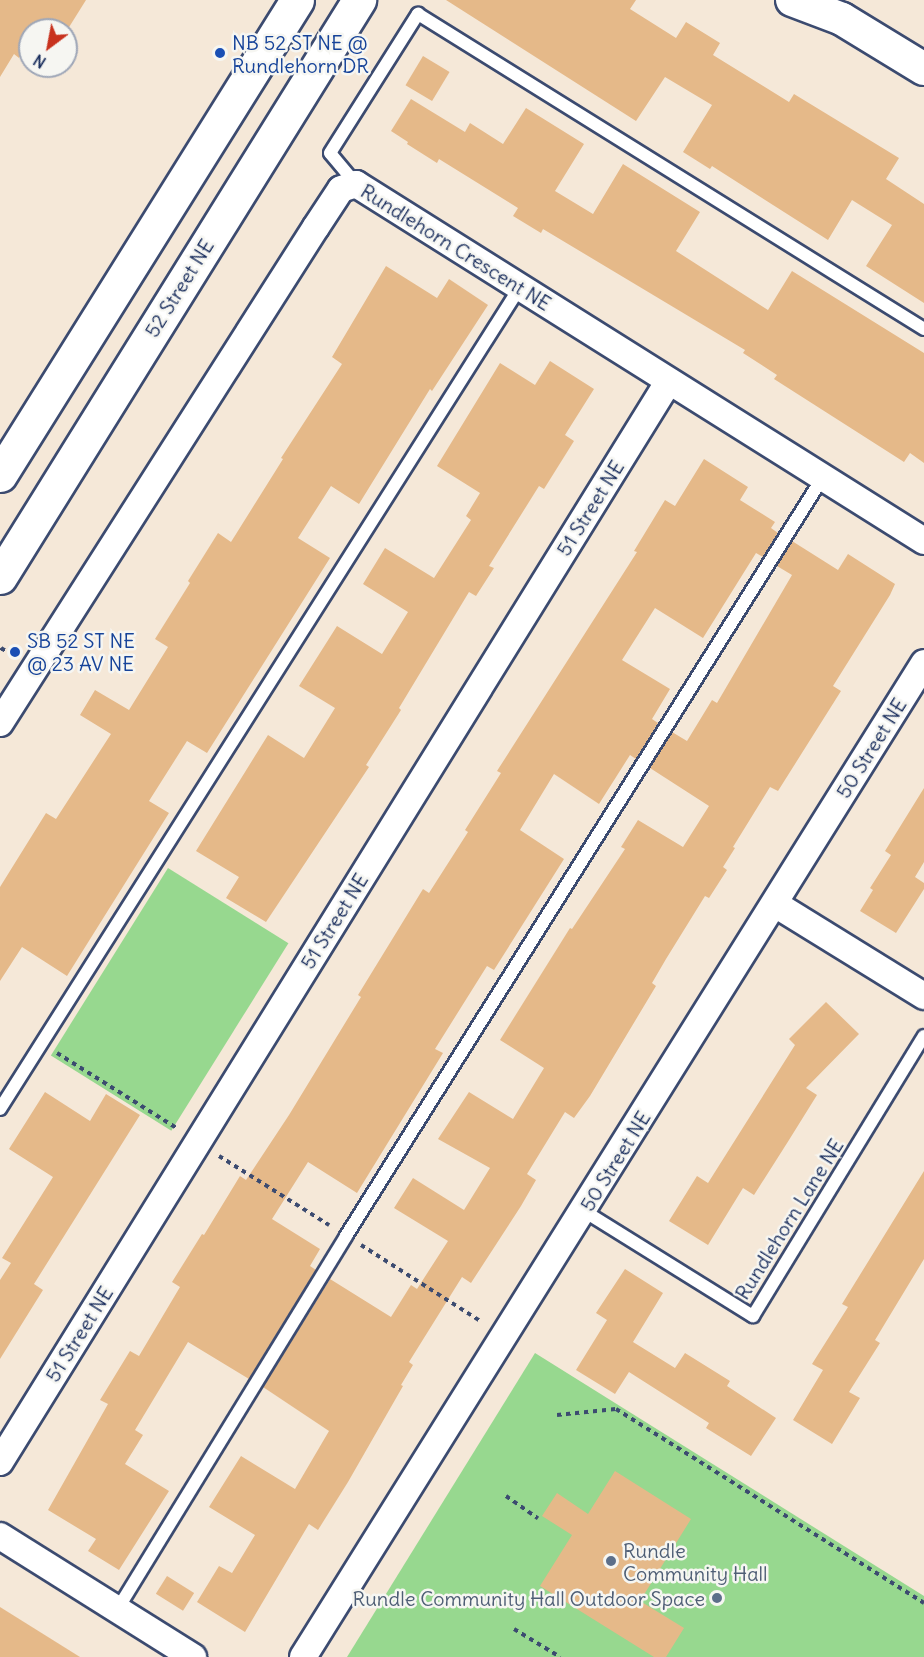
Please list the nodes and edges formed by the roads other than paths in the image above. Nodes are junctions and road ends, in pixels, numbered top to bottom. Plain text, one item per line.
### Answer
1 (297, 0) edge
2 (359, 0) edge
3 (792, 0) edge
4 (832, 9) edge
5 (924, 69) edge
6 (356, 184) junction
7 (520, 287) junction
8 (924, 329) edge
9 (669, 381) junction
10 (0, 475) edge
11 (823, 477) junction
12 (924, 541) edge
13 (0, 577) edge
14 (924, 663) edge
15 (0, 723) edge
16 (775, 904) junction
17 (924, 996) edge
18 (924, 1036) edge
19 (0, 1109) edge
20 (584, 1211) junction
21 (0, 1462) edge
22 (0, 1536) edge
23 (117, 1610) junction
24 (193, 1657) edge
25 (303, 1657) edge

1 - 10 main road
2 - 13 main road, 52 Street NE
3 - 4 street
4 - 5 street
6 - 7 street, Rundlehorn Crescent NE
6 - 8 lane
6 - 15 street, Rundlehorn Crescent NE
7 - 9 street, Rundlehorn Crescent NE
7 - 19 lane
9 - 11 street, Rundlehorn Crescent NE
9 - 21 street, 51 Street NE
11 - 12 street, Rundlehorn Crescent NE
11 - 23 lane
14 - 16 street, 50 Street NE
16 - 17 street
16 - 20 street, 50 Street NE
18 - 20 lane, Rundlehorn Lane NE
20 - 25 street, 50 Street NE
22 - 23 street
23 - 24 street

